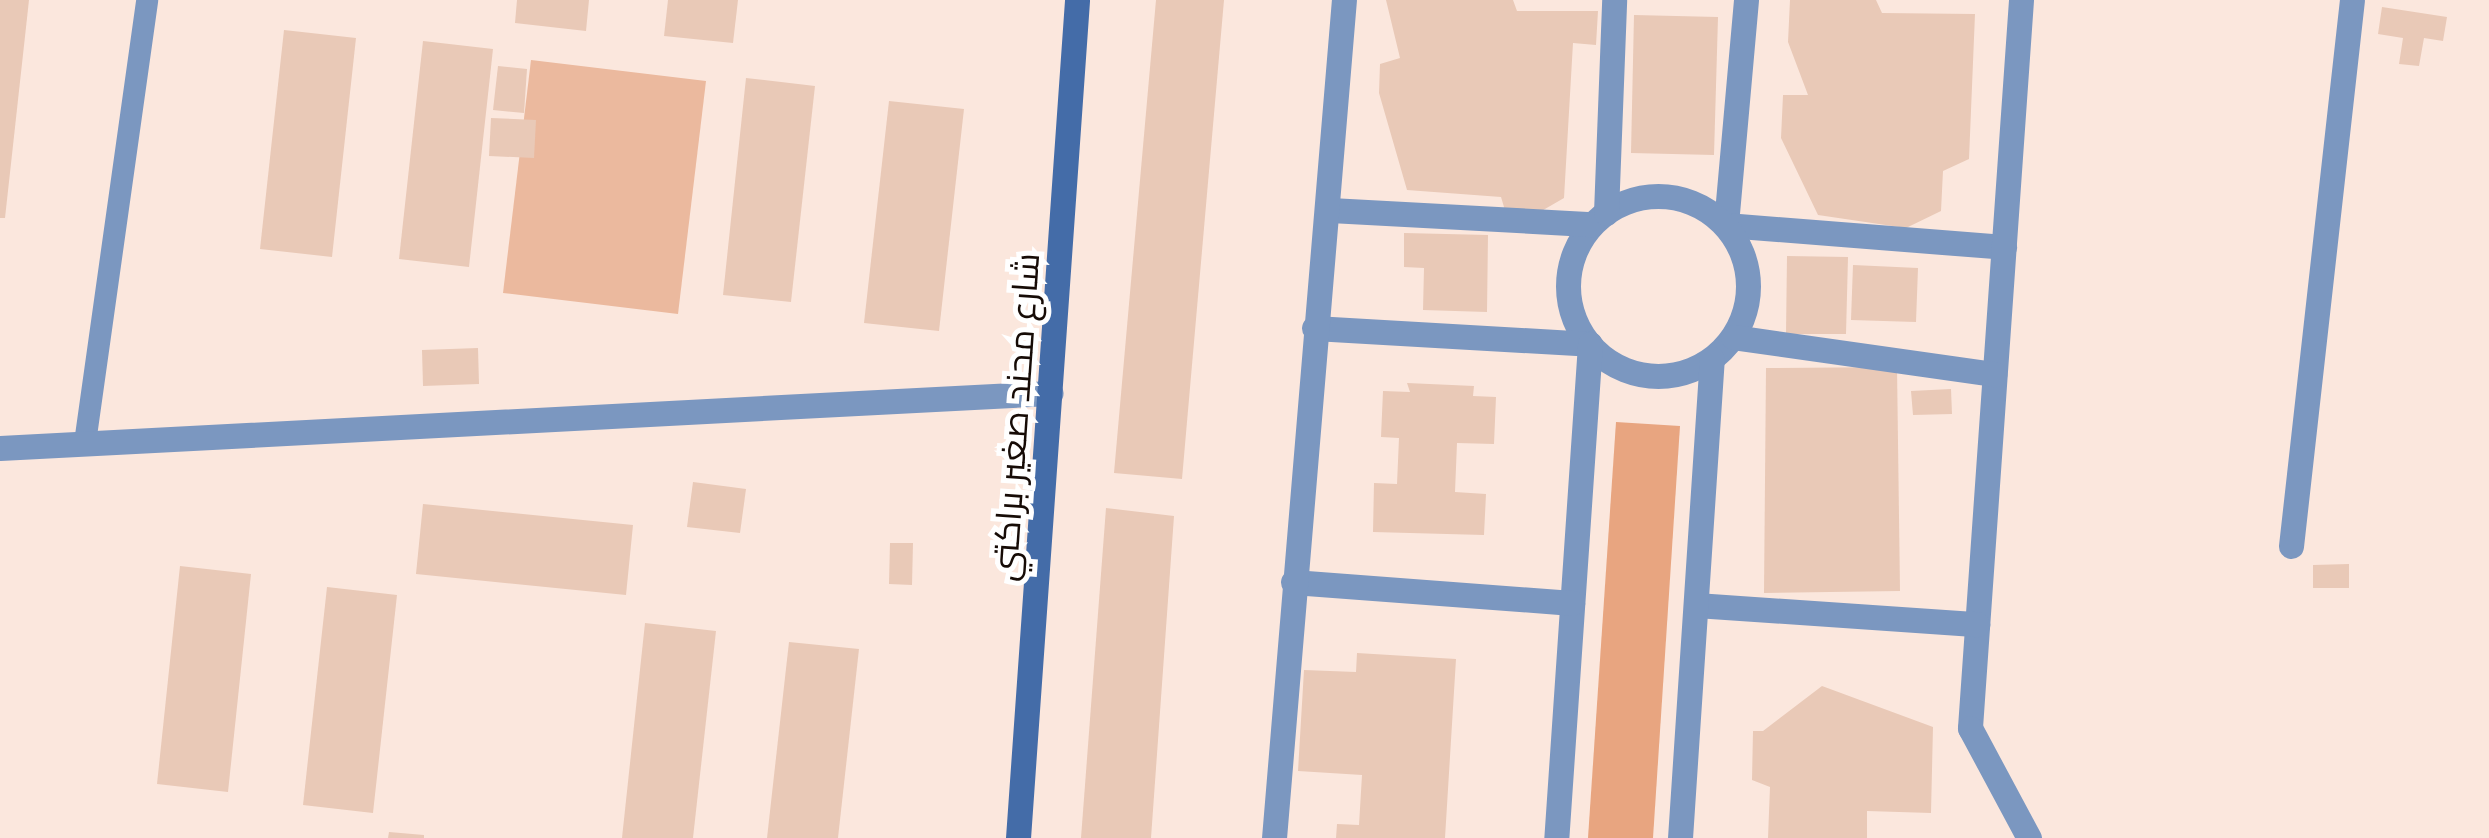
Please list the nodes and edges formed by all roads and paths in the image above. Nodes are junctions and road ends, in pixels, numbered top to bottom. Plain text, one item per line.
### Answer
1 (147, 0) edge
2 (1077, 0) edge
3 (1344, 0) edge
4 (1614, 0) edge
5 (1746, 0) edge
6 (2022, 0) edge
7 (2352, 0) edge
8 (1330, 210) junction
9 (1599, 218) junction
10 (1726, 225) junction
11 (2004, 247) junction
12 (1314, 328) junction
13 (1733, 337) junction
14 (1590, 344) junction
15 (1712, 359) junction
16 (1994, 374) junction
17 (1051, 393) junction
18 (85, 443) junction
19 (0, 448) edge
20 (2291, 546) dead end
21 (1293, 582) junction
22 (1572, 603) junction
23 (1696, 605) junction
24 (1976, 624) junction
25 (1018, 838) edge
26 (1274, 838) edge
27 (1556, 838) edge
28 (1680, 838) edge
29 (2029, 838) edge

1 - 18 lane
2 - 17 street, شارع محند صغير براكتي
3 - 8 street
4 - 9 street
5 - 10 street
6 - 11 street
7 - 20 street
8 - 9 street
8 - 12 street
9 - 10 street
9 - 14 street
10 - 11 street
10 - 13 street
11 - 16 street
12 - 14 street
12 - 21 street
13 - 15 street
13 - 16 street
14 - 15 street
14 - 22 street
15 - 23 street
16 - 24 street
17 - 18 street
17 - 25 street, شارع محند صغير براكتي
18 - 19 street
21 - 22 street
21 - 26 street
22 - 27 street
23 - 24 street
23 - 28 street
24 - 29 street

